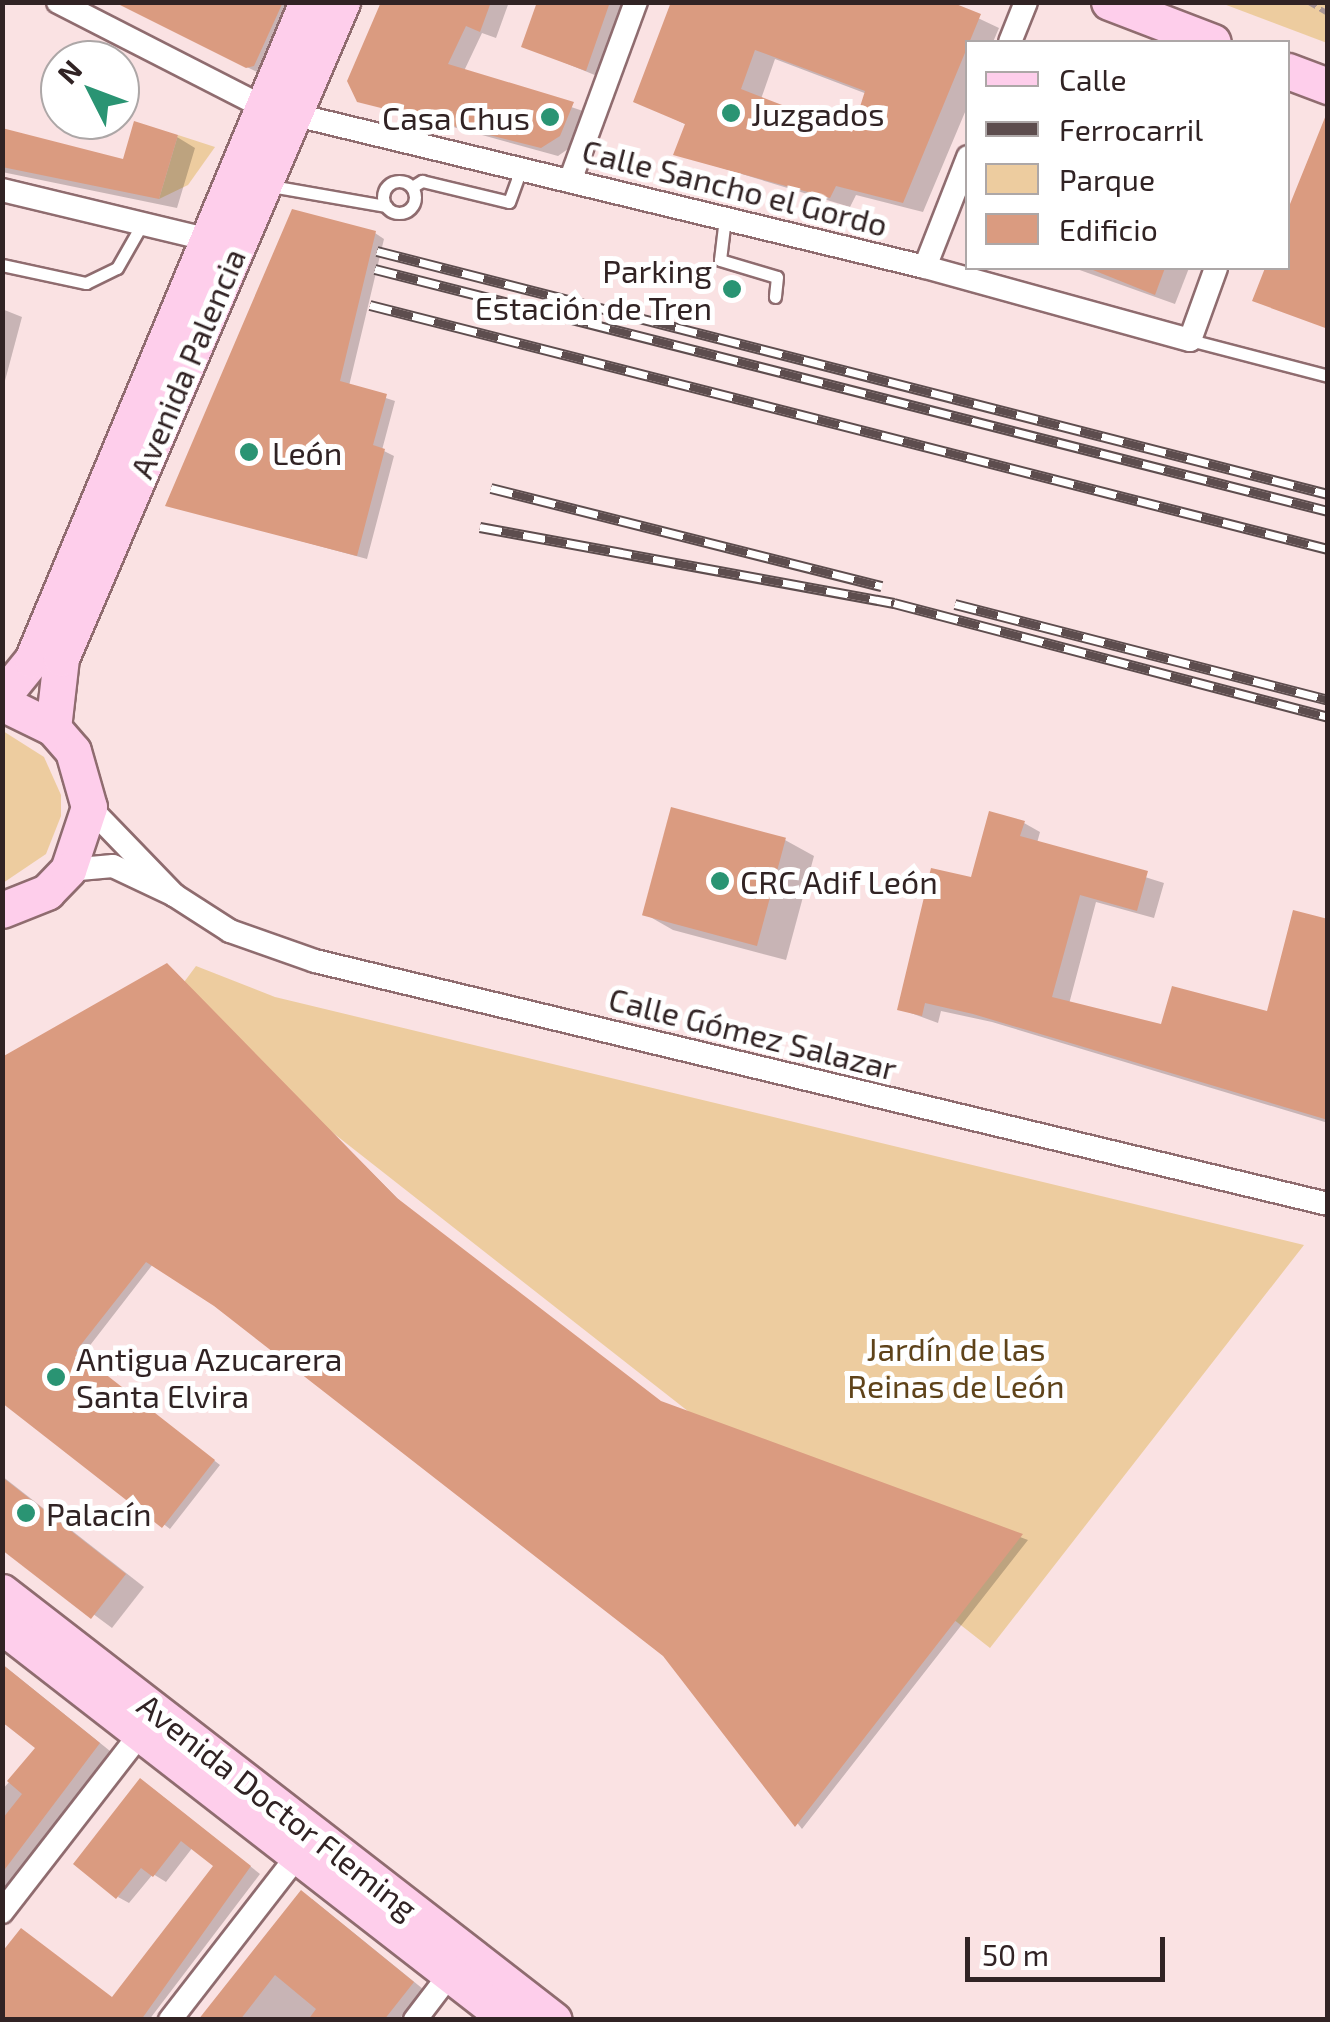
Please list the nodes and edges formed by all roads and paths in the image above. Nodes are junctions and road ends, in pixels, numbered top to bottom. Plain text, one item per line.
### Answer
1 (58, 2) edge
2 (308, 2) edge
3 (342, 2) edge
4 (636, 2) edge
5 (1026, 2) edge
6 (1109, 2) edge
7 (1309, 2) edge
8 (1328, 13) edge
9 (1011, 40) edge
10 (1208, 40) edge
11 (1290, 72) edge
12 (1328, 86) edge
13 (278, 110) junction
14 (965, 164) edge
15 (521, 169) junction
16 (570, 181) junction
17 (262, 186) junction
18 (412, 188) junction
19 (2, 190) edge
20 (386, 206) junction
21 (725, 218) junction
22 (141, 226) junction
23 (224, 244) junction
24 (2, 265) edge
25 (926, 266) junction
26 (1215, 270) edge
27 (775, 297) dead end
28 (1190, 340) junction
29 (1328, 376) edge
30 (2, 700) edge
31 (53, 728) junction
32 (89, 807) junction
33 (68, 870) junction
34 (174, 895) junction
35 (2, 910) edge
36 (1328, 1204) edge
37 (2, 1592) edge
38 (2, 1626) edge
39 (140, 1733) junction
40 (298, 1855) junction
41 (2, 1912) edge
42 (450, 1974) junction
43 (170, 2020) edge
44 (415, 2020) edge
45 (509, 2020) edge
46 (554, 2020) edge

1 - 13 street, Calle Sancho el Gordo
2 - 13 main road, Avenida Palencia
3 - 13 main road, Avenida Palencia
4 - 16 street
5 - 9 street
6 - 10 main road
7 - 8 path
11 - 12 main road
13 - 15 street, Calle Sancho el Gordo
13 - 17 main road, Avenida Palencia
13 - 23 main road
14 - 25 street
15 - 16 street, Calle Sancho el Gordo
15 - 18 lane
16 - 21 street, Calle Sancho el Gordo
17 - 20 lane
17 - 23 main road, Avenida Palencia
18 - 20 lane
18 - 20 lane
19 - 22 street
21 - 25 street, Calle Sancho el Gordo
21 - 27 lane
22 - 23 street
22 - 24 lane
23 - 30 main road, Avenida Palencia
23 - 31 main road, Avenida Palencia
25 - 28 street, Calle Sancho el Gordo
26 - 28 street
28 - 29 lane
30 - 31 main road
31 - 32 main road
32 - 33 main road
32 - 34 street, Calle Gómez Salazar
33 - 34 street, Calle Gómez Salazar
33 - 35 main road
34 - 36 street, Calle Gómez Salazar
37 - 46 main road, Avenida Doctor Fleming
38 - 39 main road, Avenida Doctor Fleming
39 - 40 main road, Avenida Doctor Fleming
39 - 41 street
40 - 42 main road, Avenida Doctor Fleming
40 - 43 street
42 - 44 street
42 - 45 main road, Avenida Doctor Fleming

